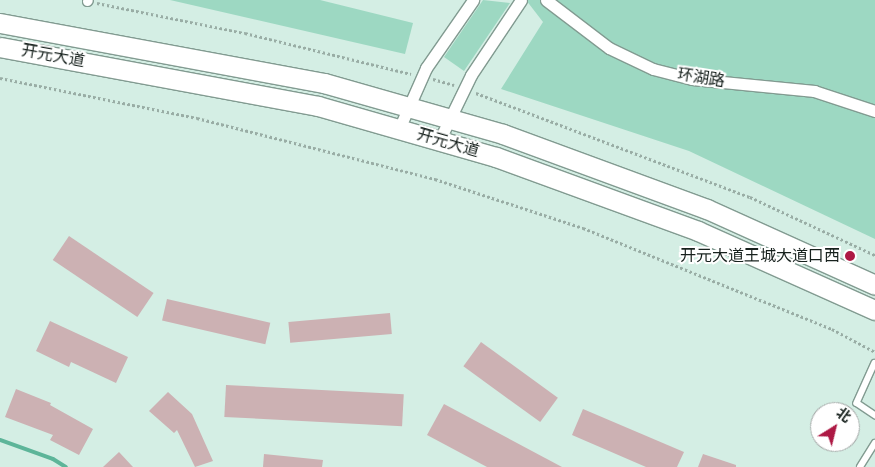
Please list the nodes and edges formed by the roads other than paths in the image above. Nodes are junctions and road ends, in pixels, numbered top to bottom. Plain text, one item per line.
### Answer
1 (473, 0) edge
2 (521, 0) edge
3 (546, 0) edge
4 (0, 23) edge
5 (0, 47) edge
6 (408, 107) junction
7 (875, 111) edge
8 (449, 119) junction
9 (399, 129) junction
10 (439, 140) junction
11 (875, 284) edge
12 (875, 310) edge
13 (875, 363) edge
14 (875, 415) edge
15 (875, 443) edge
16 (860, 467) edge

1 - 6 street
2 - 8 street
3 - 7 street, 环湖路
4 - 6 main road, 开元大道
5 - 9 main road, 开元大道
6 - 8 main road, 开元大道
6 - 9 street
8 - 10 street
8 - 11 main road, 开元大道
9 - 10 main road, 开元大道
10 - 12 main road, 开元大道
13 - 14 lane
15 - 16 lane

